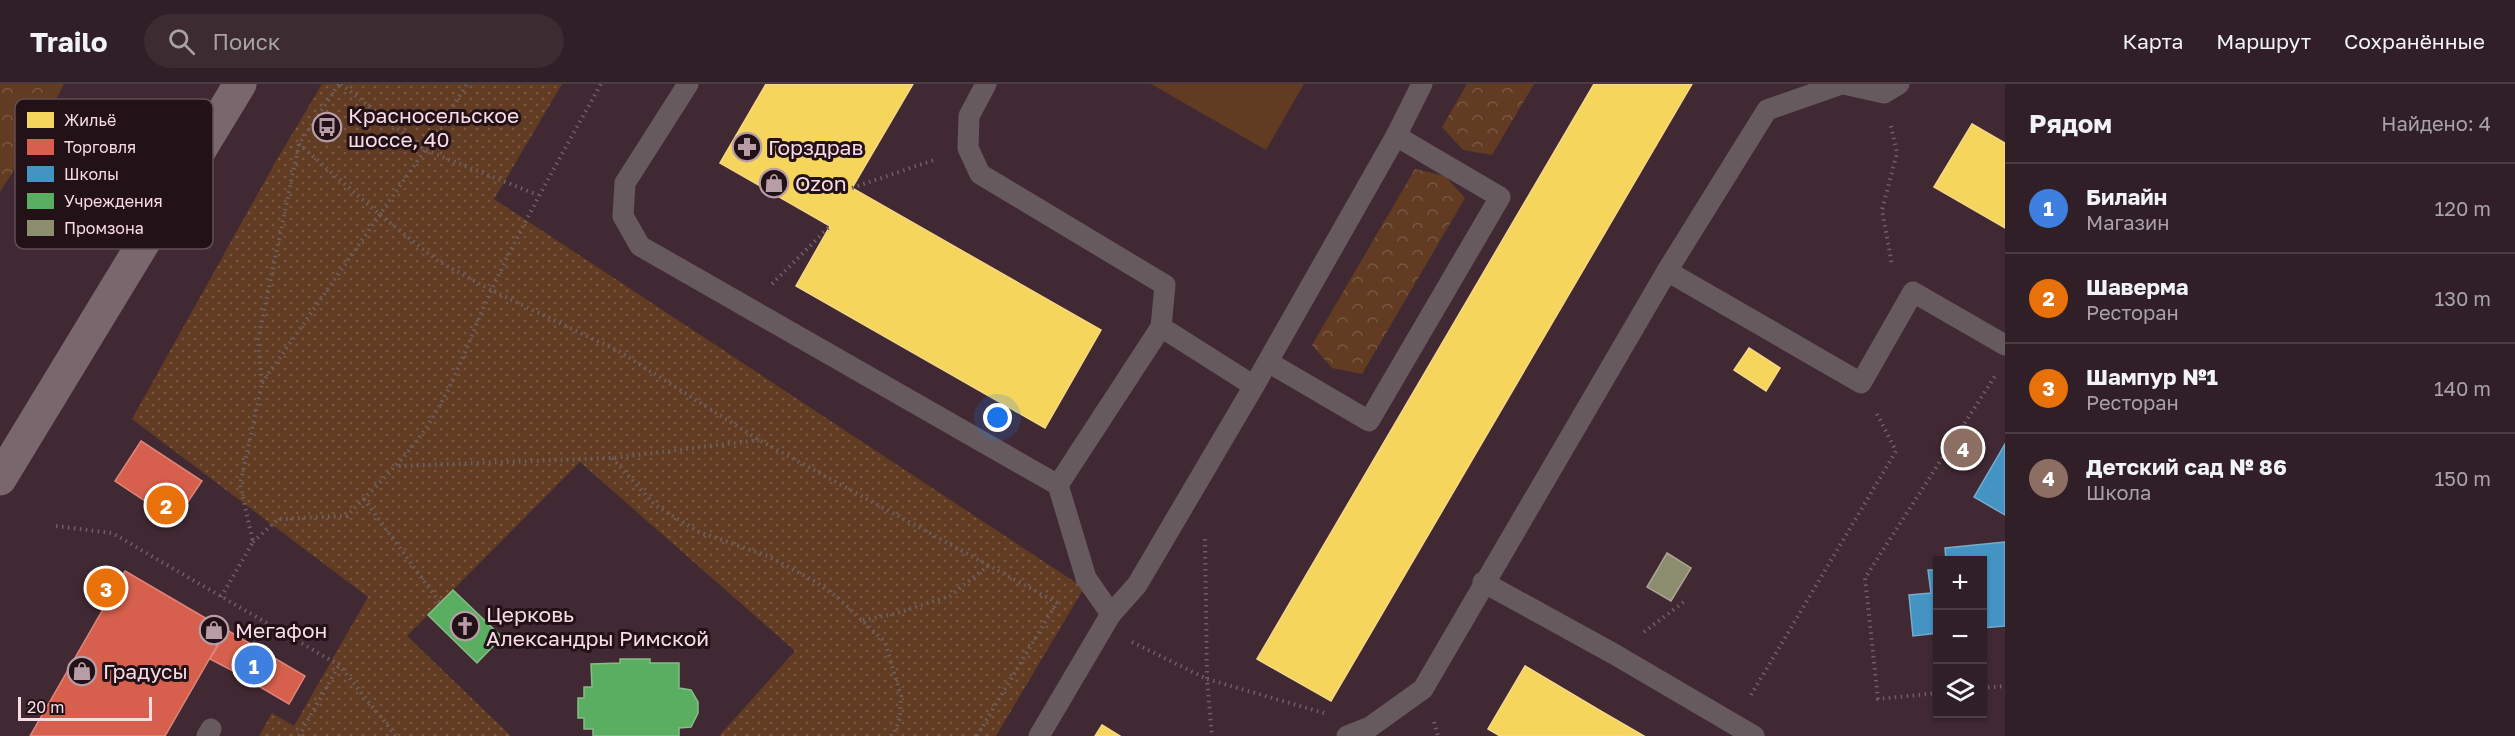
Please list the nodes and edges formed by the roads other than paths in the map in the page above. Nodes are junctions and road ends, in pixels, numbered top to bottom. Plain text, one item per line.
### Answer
1 (240, 84) edge
2 (688, 84) edge
3 (986, 84) edge
4 (1422, 84) edge
5 (1842, 84) edge
6 (1891, 89) edge
7 (213, 128) edge
8 (1396, 136) junction
9 (140, 249) edge
10 (1666, 271) junction
11 (1161, 327) junction
12 (2005, 345) edge
13 (1268, 362) junction
14 (1254, 386) junction
15 (0, 479) edge
16 (1058, 485) junction
17 (1484, 582) junction
18 (1107, 621) junction
19 (1039, 736) edge
20 (1347, 736) edge
21 (1754, 736) edge

1 - 7 highway
2 - 16 lane
3 - 11 lane
4 - 8 lane
5 - 6 lane
5 - 10 lane
8 - 13 lane
8 - 13 lane
9 - 15 highway
10 - 12 lane
10 - 17 lane
11 - 14 lane
11 - 16 lane
13 - 14 lane
14 - 18 lane
16 - 18 lane
17 - 20 lane
17 - 21 lane
18 - 19 lane

